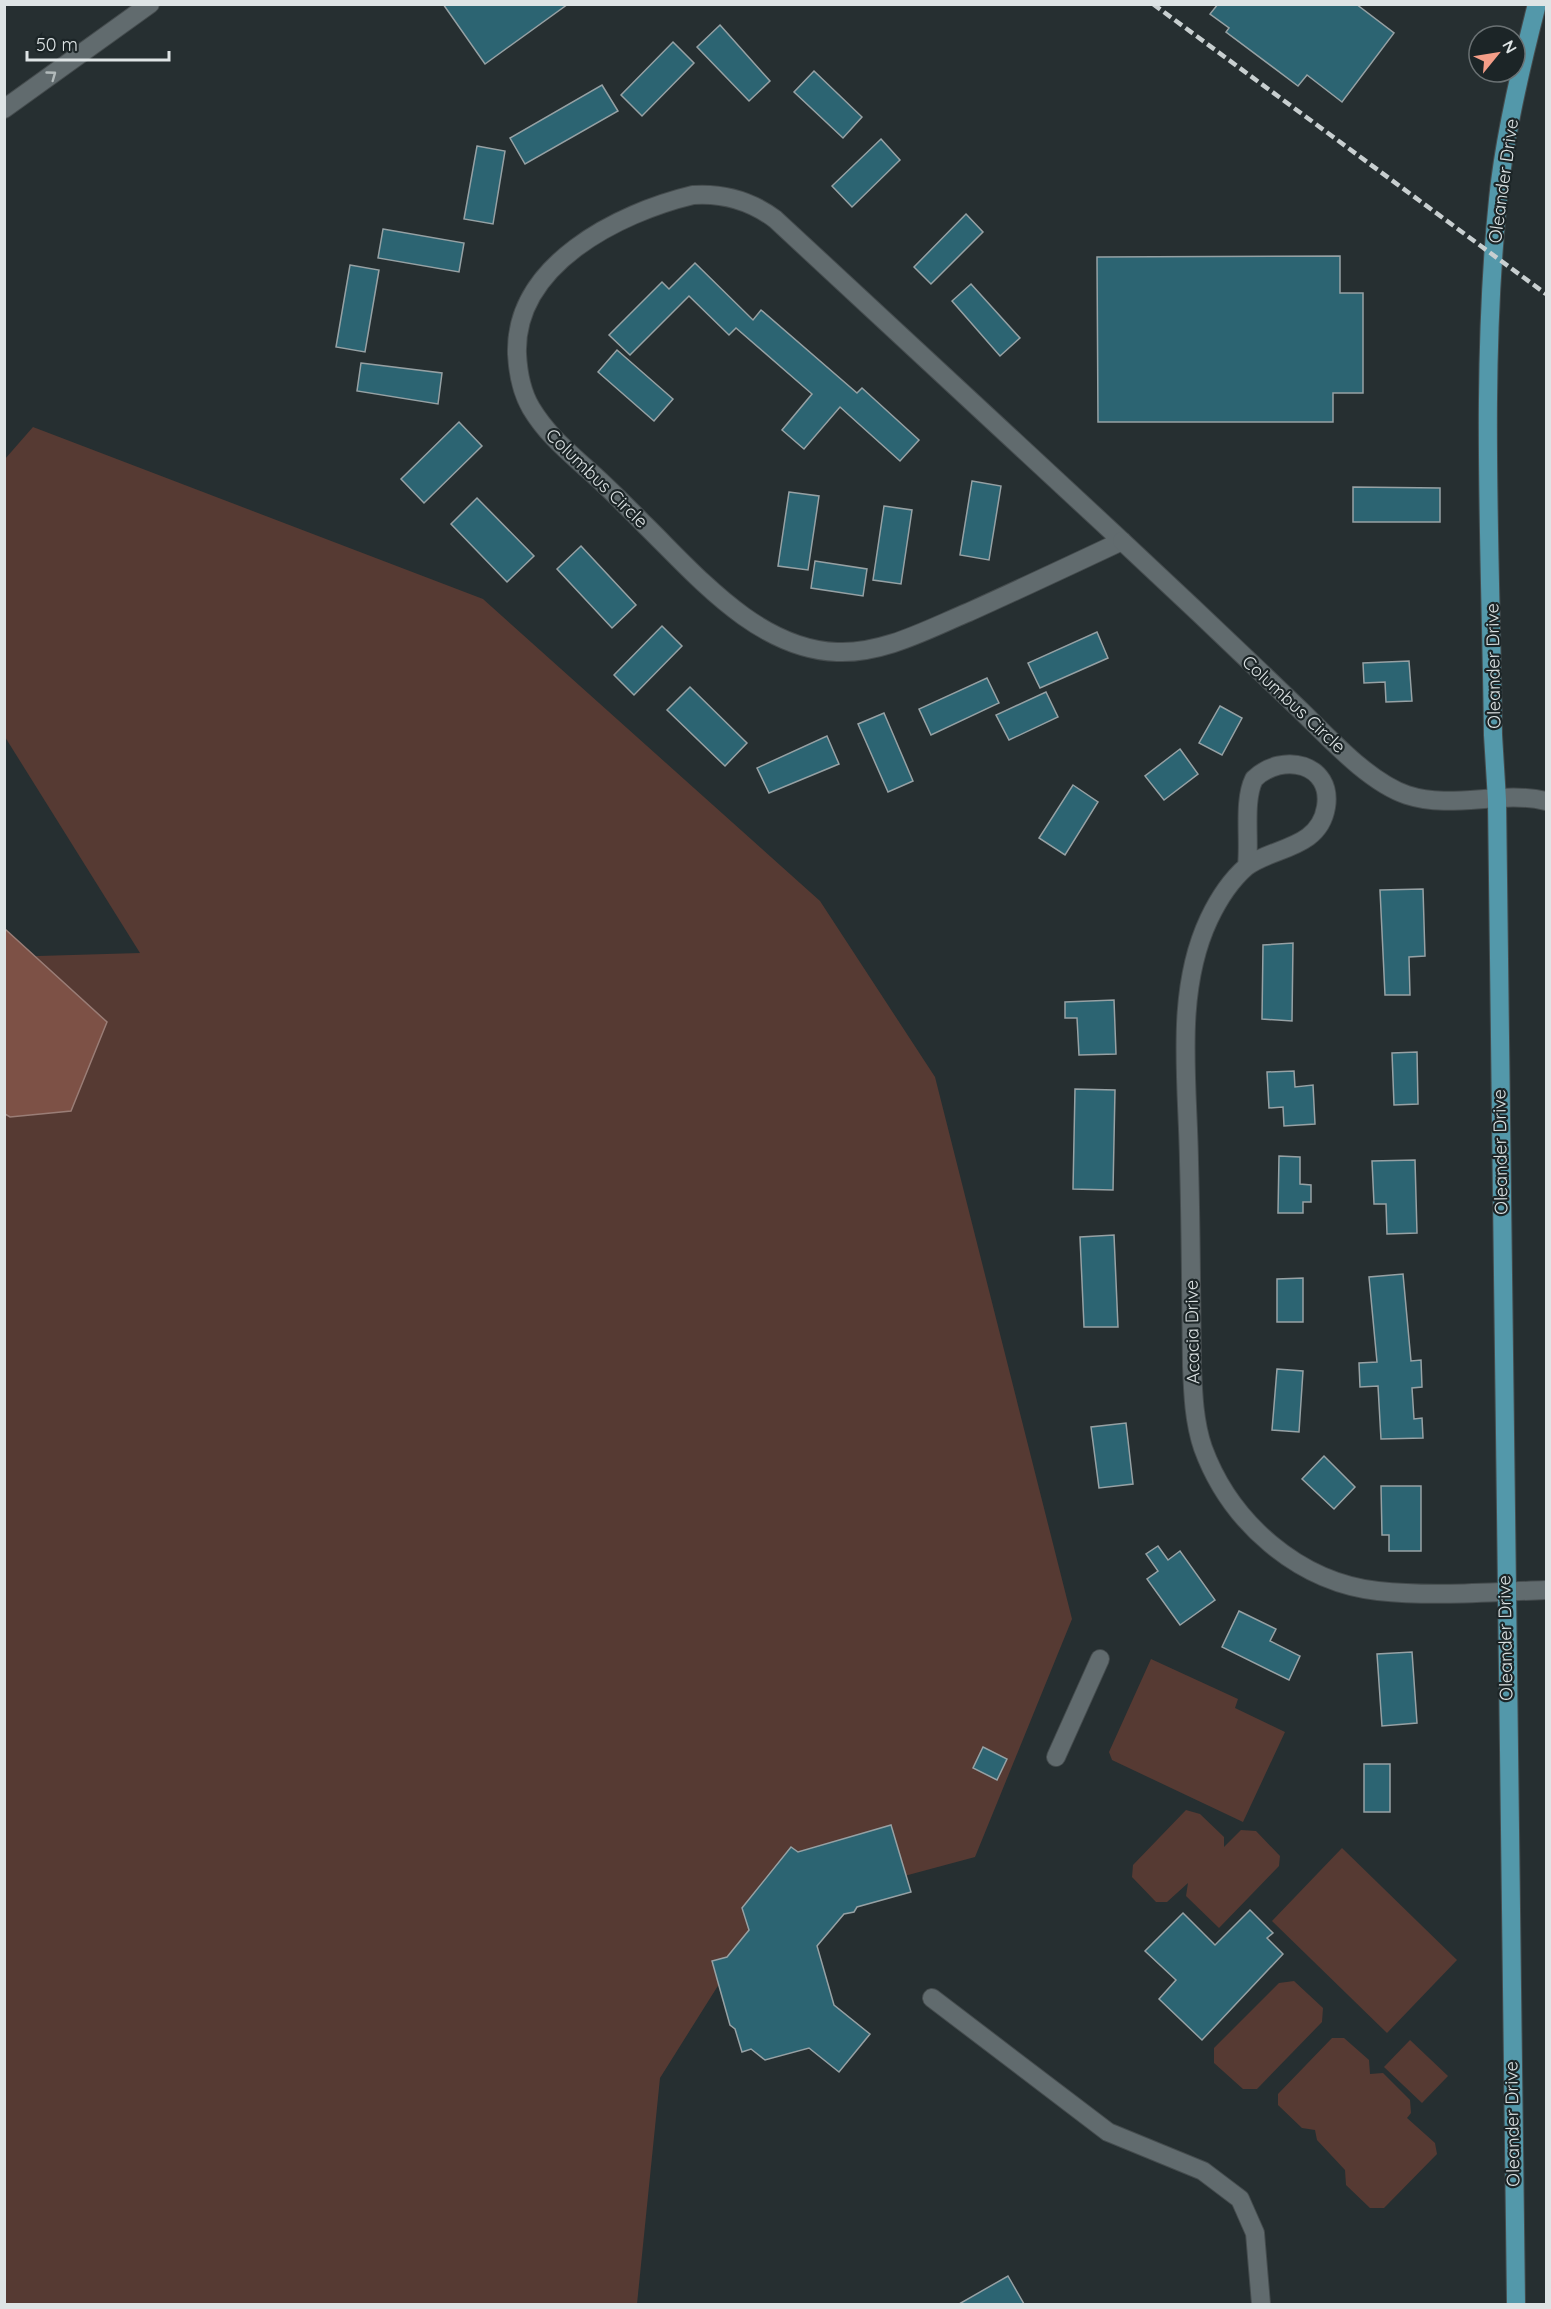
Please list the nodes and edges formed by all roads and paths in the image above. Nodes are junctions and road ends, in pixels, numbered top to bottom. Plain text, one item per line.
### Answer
1 (150, 4) edge
2 (1537, 4) edge
3 (4, 109) edge
4 (1122, 541) junction
5 (1497, 800) junction
6 (1546, 801) edge
7 (1247, 866) junction
8 (1546, 1590) edge
9 (1505, 1591) junction
10 (1100, 1659) dead end
11 (1056, 1757) dead end
12 (932, 1998) dead end
13 (1261, 2304) edge
14 (1516, 2304) edge

3 -> 1 street
2 - 5 main road, Oleander Drive
4 - 4 street, Columbus Circle
4 - 5 street, Columbus Circle
5 - 6 street, Columbus Circle
5 - 9 main road, Oleander Drive
7 - 7 street, Acacia Drive
7 - 9 street, Acacia Drive
8 - 9 street, Acacia Drive
9 - 14 main road, Oleander Drive
10 - 11 street
12 - 13 street

